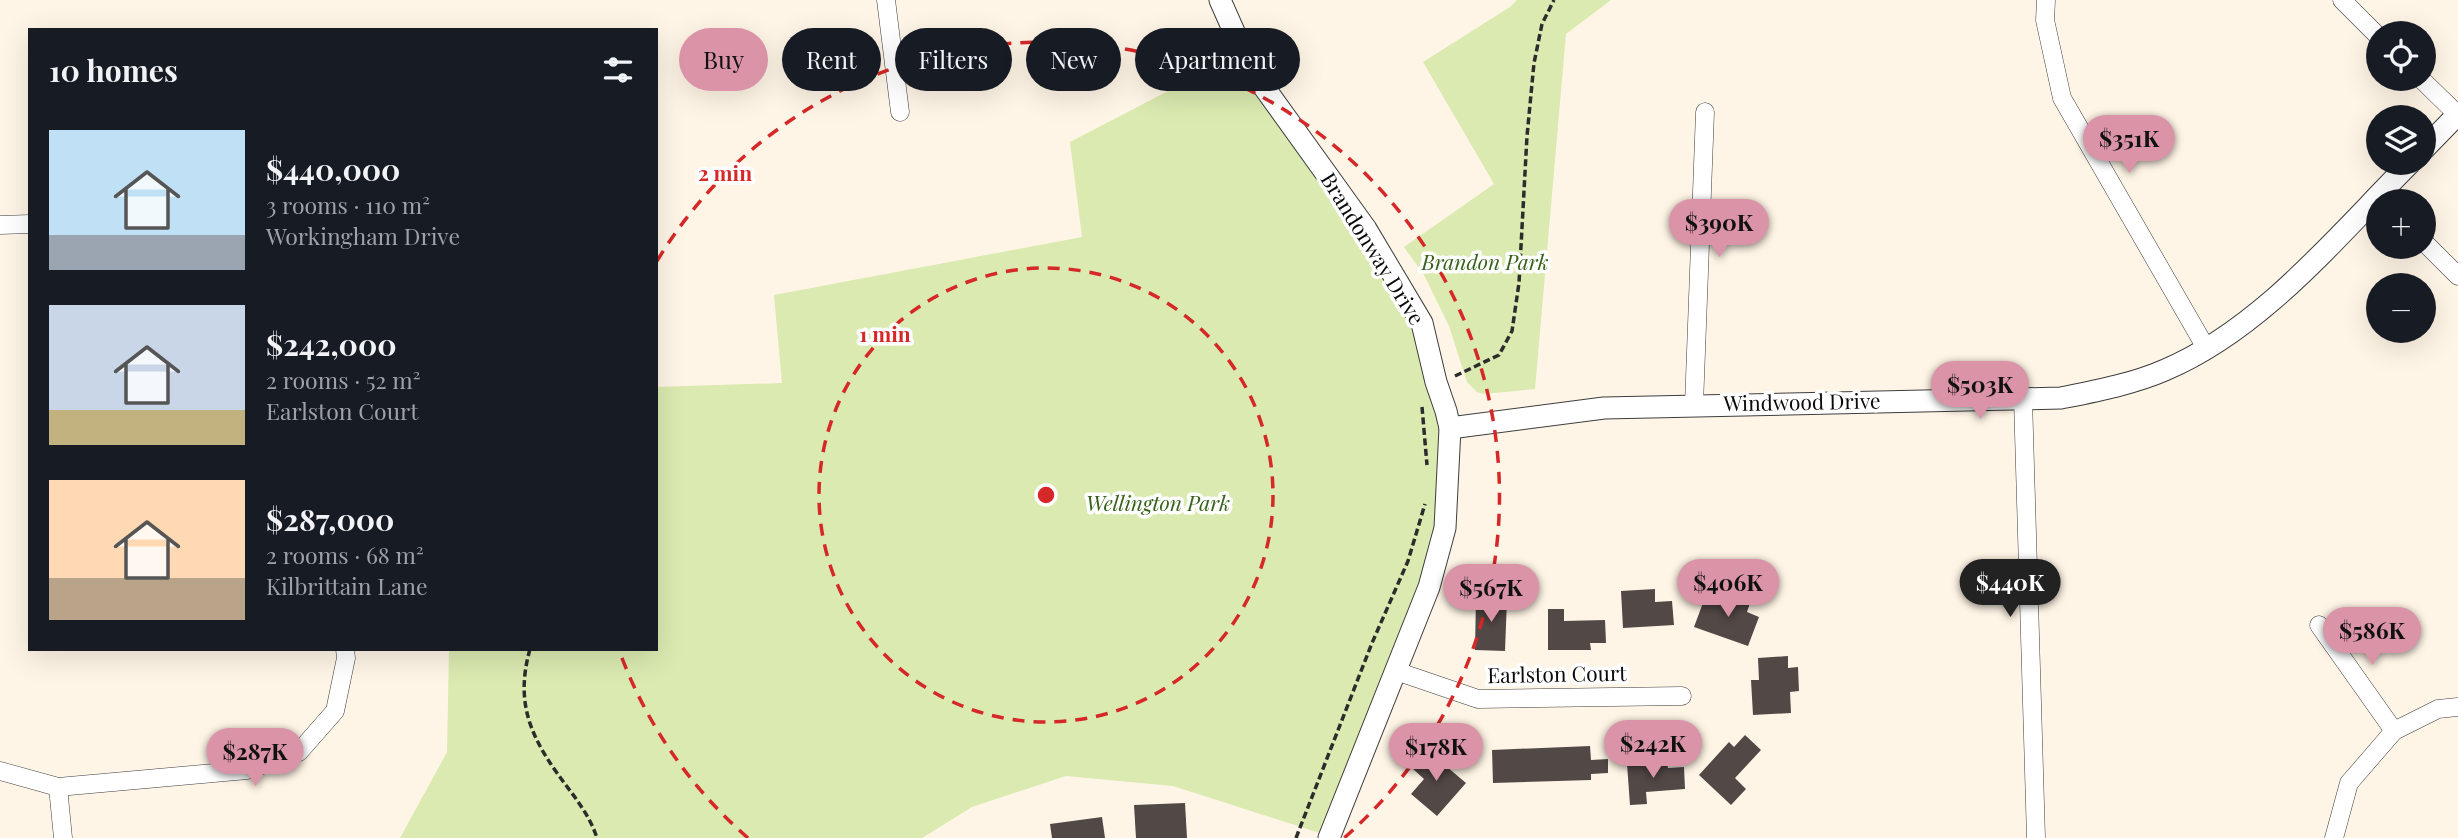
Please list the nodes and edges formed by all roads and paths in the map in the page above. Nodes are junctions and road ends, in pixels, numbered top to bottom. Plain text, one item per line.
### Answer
1 (886, 0) edge
2 (1220, 0) edge
3 (2046, 0) edge
4 (2342, 0) edge
5 (2366, 24) edge
6 (2434, 91) edge
7 (900, 112) dead end
8 (1705, 112) dead end
9 (2458, 114) edge
10 (2436, 137) edge
11 (2400, 175) edge
12 (2388, 189) edge
13 (2366, 212) edge
14 (28, 224) edge
15 (0, 225) edge
16 (2436, 254) edge
17 (2458, 276) edge
18 (2206, 348) junction
19 (2023, 399) junction
20 (1695, 405) junction
21 (1450, 428) junction
22 (2319, 625) dead end
23 (345, 651) edge
24 (529, 651) edge
25 (1396, 671) junction
26 (1682, 696) dead end
27 (2458, 707) edge
28 (2394, 731) junction
29 (0, 771) edge
30 (58, 787) junction
31 (63, 838) edge
32 (597, 838) edge
33 (1329, 838) edge
34 (2036, 838) edge
35 (2334, 838) edge

1 - 7 street
2 - 21 street, Brandonway Drive
3 - 18 street
4 - 5 street
6 - 9 street
8 - 20 street
9 - 10 street
11 - 12 street, Windwood Drive
13 - 18 street, Windwood Drive
14 - 15 street
16 - 17 street
18 - 19 street, Windwood Drive
19 - 20 street, Windwood Drive
19 - 34 street
20 - 21 street, Windwood Drive
21 - 25 street, Brandonway Drive
22 - 28 street
23 - 30 street
24 - 32 path
25 - 26 street, Earlston Court
25 - 33 street, Brandonway Drive
27 - 28 street
28 - 35 street
29 - 30 street
30 - 31 street

